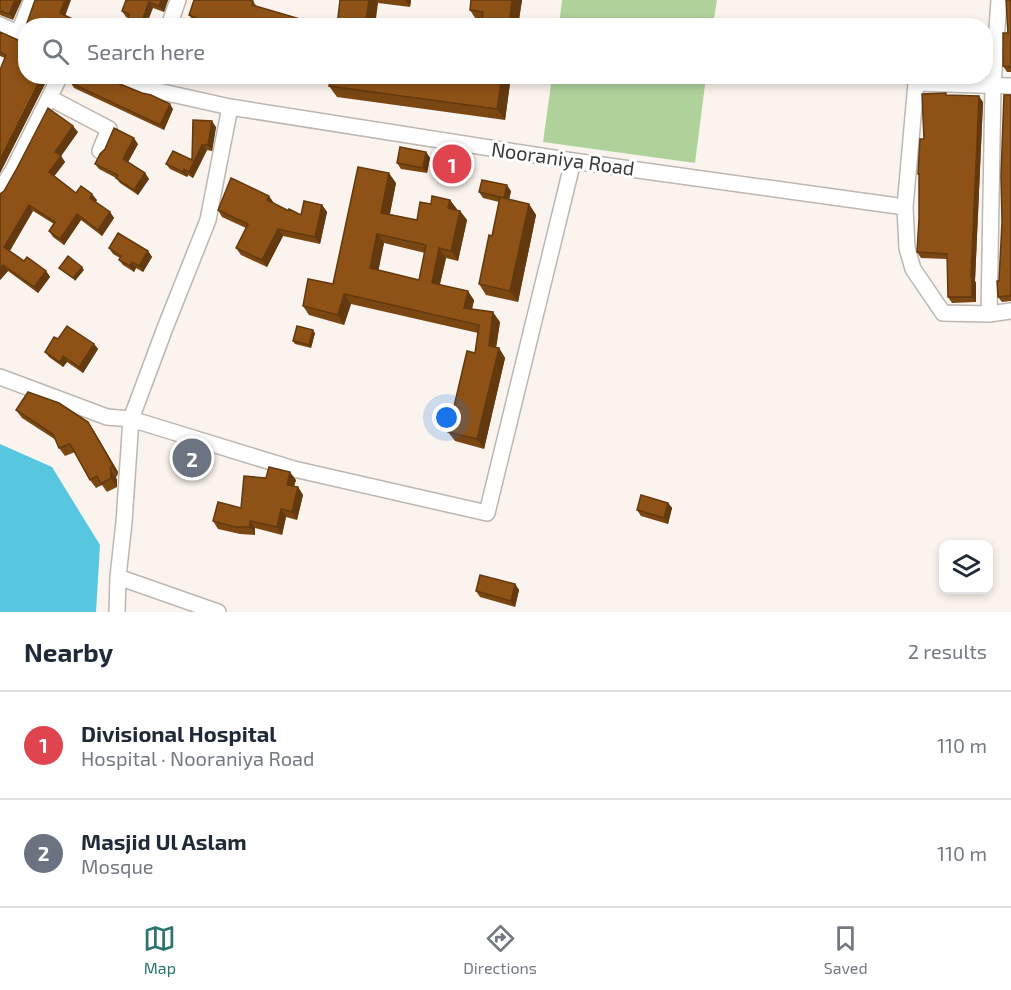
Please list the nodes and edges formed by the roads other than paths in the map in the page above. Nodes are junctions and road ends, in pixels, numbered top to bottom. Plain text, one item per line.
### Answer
1 (32, 0) edge
2 (178, 0) edge
3 (999, 0) edge
4 (27, 18) edge
5 (172, 18) edge
6 (0, 25) edge
7 (18, 34) edge
8 (56, 84) edge
9 (154, 84) edge
10 (916, 84) edge
11 (954, 84) edge
12 (993, 85) junction
13 (1011, 86) edge
14 (50, 98) junction
15 (230, 107) junction
16 (100, 151) edge
17 (573, 161) junction
18 (6, 166) edge
19 (0, 191) edge
20 (905, 207) junction
21 (1011, 310) edge
22 (989, 314) junction
23 (0, 377) edge
24 (131, 419) junction
25 (118, 577) junction
26 (117, 612) edge
27 (218, 612) edge

1 - 4 street
2 - 5 street
3 - 12 street
6 - 7 street
8 - 14 street
9 - 15 street, Nooraniya Road
10 - 20 street
11 - 12 street
12 - 13 street
12 - 22 street
14 - 16 street
14 - 18 street
15 - 17 street, Nooraniya Road
15 - 24 street
17 - 20 street, Nooraniya Road
17 - 24 street
18 - 19 street
20 - 22 street
21 - 22 street
23 - 24 street
24 - 25 street
25 - 26 street
25 - 27 street

